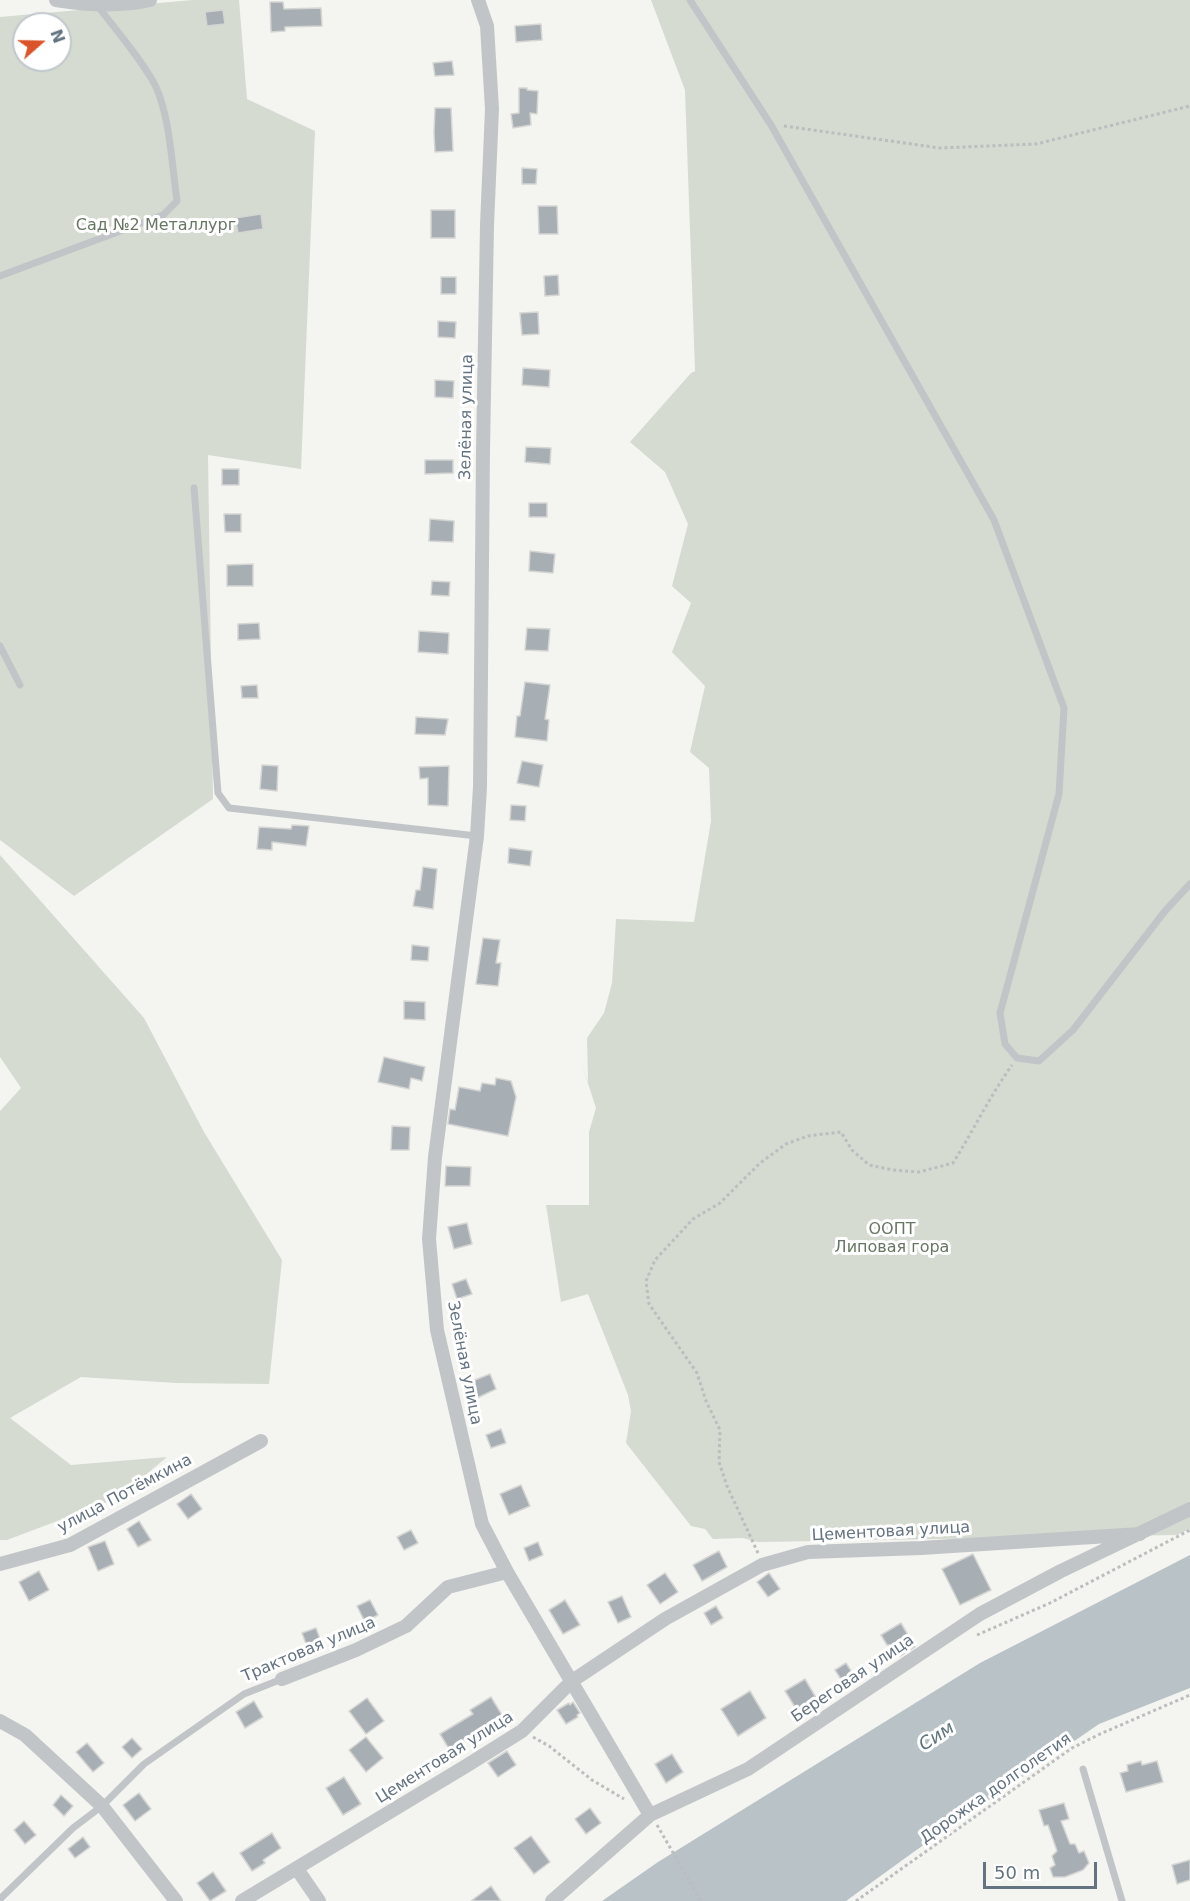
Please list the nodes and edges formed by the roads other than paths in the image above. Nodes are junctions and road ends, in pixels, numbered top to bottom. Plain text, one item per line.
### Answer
1 (56, 0) edge
2 (150, 0) edge
3 (478, 0) edge
4 (690, 0) edge
5 (96, 4) junction
6 (0, 276) edge
7 (194, 488) dead end
8 (0, 646) edge
9 (20, 685) dead end
10 (477, 836) junction
11 (1190, 884) edge
12 (261, 1440) dead end
13 (1190, 1509) edge
14 (1140, 1534) junction
15 (0, 1564) edge
16 (507, 1572) junction
17 (282, 1679) joint
18 (572, 1681) junction
19 (0, 1721) edge
20 (1083, 1768) dead end
21 (102, 1806) junction
22 (650, 1815) junction
23 (297, 1869) junction
24 (0, 1899) edge
25 (176, 1901) edge
26 (242, 1901) edge
27 (319, 1901) edge
28 (552, 1901) edge
29 (1122, 1901) edge

1 - 5 street
2 - 5 street
3 - 10 street, Зелёная улица
4 - 11 lane
5 - 6 lane
7 - 10 lane
8 - 9 lane
10 - 16 street, Зелёная улица
12 - 15 street, улица Потёмкина
13 - 14 street, Береговая улица
14 - 18 street, Цементовая улица
14 - 22 street, Береговая улица
16 - 17 street, Трактовая улица
16 - 18 street, Зелёная улица
17 - 21 lane, Трактовая улица
18 - 22 street, Зелёная улица
18 - 23 street, Цементовая улица
19 - 21 street
20 - 29 lane
21 - 24 lane, Трактовая улица
21 - 25 street
22 - 28 street, Береговая улица
23 - 26 street, Цементовая улица
23 - 27 street

